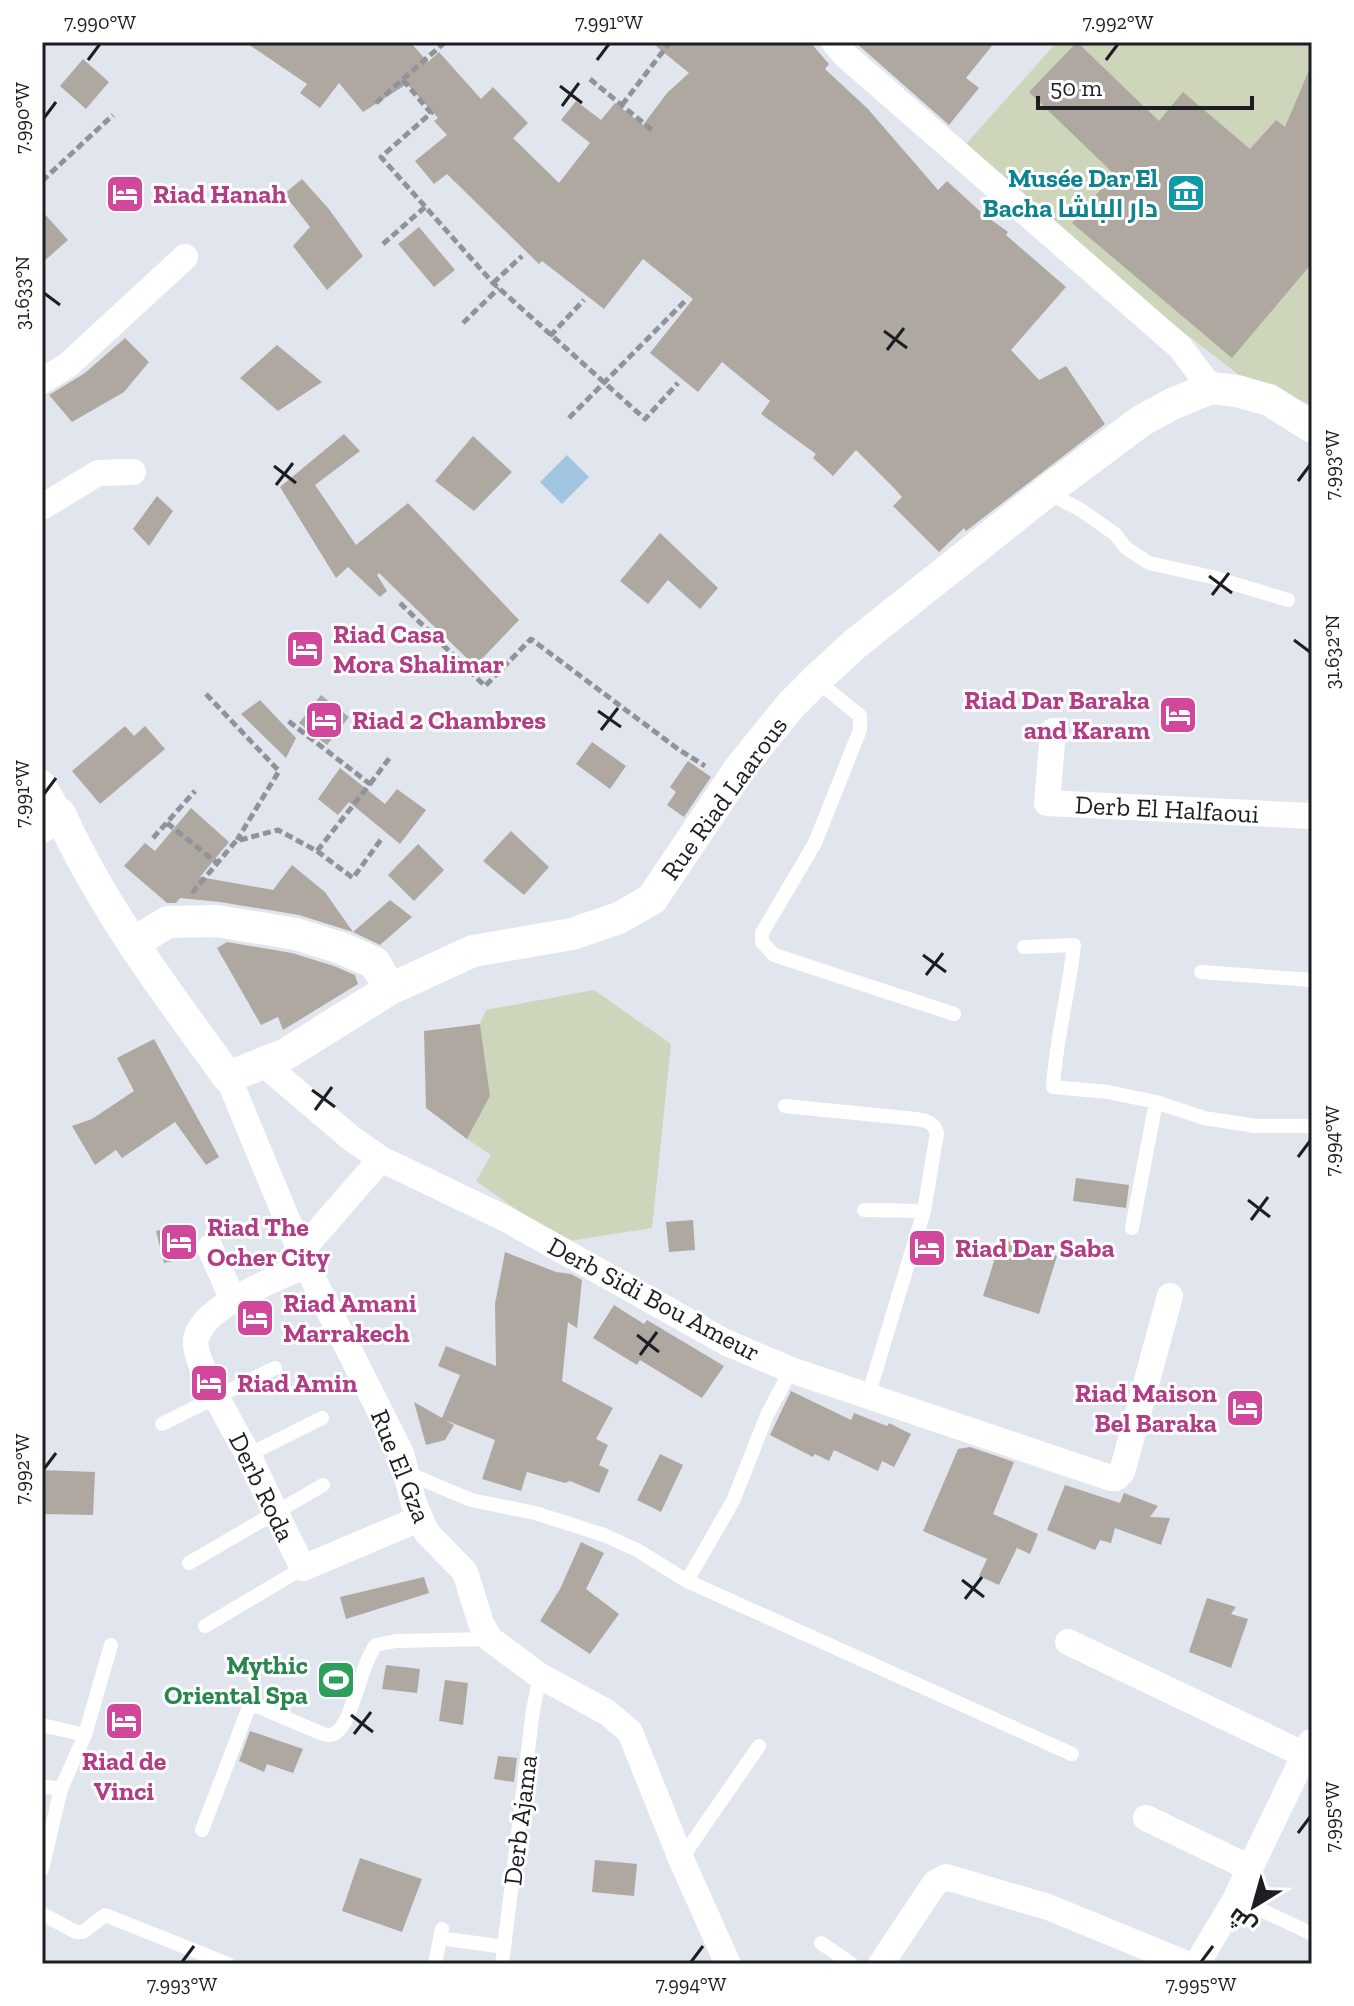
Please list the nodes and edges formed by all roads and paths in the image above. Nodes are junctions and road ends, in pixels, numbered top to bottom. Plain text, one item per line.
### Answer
1 (445, 42) edge
2 (670, 42) edge
3 (834, 42) edge
4 (590, 79) dead end
5 (403, 80) junction
6 (376, 103) dead end
7 (622, 105) junction
8 (113, 115) dead end
9 (653, 131) dead end
10 (42, 181) edge
11 (425, 207) junction
12 (383, 244) dead end
13 (522, 256) dead end
14 (185, 257) dead end
15 (493, 283) junction
16 (499, 288) junction
17 (584, 300) dead end
18 (685, 301) dead end
19 (463, 323) dead end
20 (550, 336) junction
21 (42, 381) edge
22 (604, 383) junction
23 (678, 383) dead end
24 (1211, 388) junction
25 (569, 418) dead end
26 (1312, 427) edge
27 (133, 472) dead end
28 (1046, 492) junction
29 (42, 507) edge
30 (1288, 600) dead end
31 (400, 603) dead end
32 (816, 680) junction
33 (206, 694) dead end
34 (287, 720) dead end
35 (1053, 731) dead end
36 (391, 756) dead end
37 (730, 781) junction
38 (42, 783) edge
39 (370, 784) junction
40 (195, 791) dead end
41 (1312, 816) edge
42 (51, 820) edge
43 (167, 823) junction
44 (153, 838) dead end
45 (382, 838) dead end
46 (236, 841) junction
47 (317, 851) junction
48 (217, 863) junction
49 (168, 922) junction
50 (133, 943) junction
51 (1024, 947) dead end
52 (1201, 972) dead end
53 (1312, 980) edge
54 (390, 989) junction
55 (954, 1014) dead end
56 (264, 1064) junction
57 (228, 1077) junction
58 (1156, 1102) junction
59 (785, 1106) dead end
60 (1312, 1126) edge
61 (381, 1159) junction
62 (864, 1210) dead end
63 (924, 1211) junction
64 (1132, 1228) dead end
65 (210, 1248) dead end
66 (303, 1258) junction
67 (1170, 1296) dead end
68 (233, 1300) junction
69 (275, 1368) dead end
70 (791, 1370) junction
71 (868, 1396) junction
72 (216, 1397) junction
73 (322, 1418) dead end
74 (162, 1424) dead end
75 (248, 1455) junction
76 (407, 1473) junction
77 (323, 1485) dead end
78 (274, 1513) junction
79 (419, 1519) junction
80 (189, 1563) dead end
81 (303, 1568) junction
82 (687, 1581) junction
83 (205, 1626) dead end
84 (490, 1639) junction
85 (1068, 1642) dead end
86 (111, 1645) dead end
87 (540, 1676) junction
88 (42, 1725) edge
89 (85, 1735) junction
90 (759, 1746) dead end
91 (1308, 1747) edge
92 (1072, 1754) dead end
93 (42, 1786) edge
94 (61, 1789) junction
95 (1146, 1818) dead end
96 (202, 1830) dead end
97 (681, 1859) junction
98 (1250, 1868) junction
99 (42, 1869) edge
100 (1236, 1898) junction
101 (42, 1914) edge
102 (1312, 1934) edge
103 (821, 1943) dead end
104 (504, 1947) junction
105 (228, 1964) edge
106 (435, 1964) edge
107 (502, 1964) edge
108 (728, 1964) edge
109 (852, 1964) edge
110 (881, 1964) edge
111 (1187, 1964) edge
112 (1197, 1964) edge

1 - 5 path
2 - 7 path
3 - 24 street
4 - 7 path
5 - 6 path
5 - 11 path
7 - 9 path
8 - 10 path
11 - 12 path
11 - 15 path
13 - 15 path
14 - 21 street
15 - 16 path
16 - 19 path
16 - 20 path
17 - 20 path
18 - 22 path
20 - 22 path
22 - 23 path
22 - 25 path
24 - 26 street
24 - 28 street, Rue Riad Laarous
27 - 29 street
28 - 30 lane
28 - 32 street, Rue Riad Laarous
31 - 37 path
32 - 37 street, Rue Riad Laarous
32 - 55 lane
33 - 46 path
34 - 39 path
35 - 41 street, Derb El Halfaoui
36 - 39 path
37 - 54 street, Rue Riad Laarous
38 - 42 street
39 - 47 path
40 - 43 path
42 - 50 street
43 - 44 path
43 - 48 path
45 - 47 path
46 - 47 path
46 - 48 path
48 - 49 path
49 - 50 street
49 - 54 street
50 - 57 street
51 - 58 lane
52 - 53 lane
54 - 56 street, Rue Riad Laarous
56 - 57 street, Rue Riad Laarous
56 - 61 street, Derb Sidi Bou Ameur
57 - 66 street, Rue El Gza
58 - 60 lane
58 - 64 lane
59 - 63 lane
61 - 66 street
61 - 70 street, Derb Sidi Bou Ameur
62 - 63 lane
63 - 71 lane
65 - 68 street
66 - 68 street, Derb Roda
66 - 76 street, Rue El Gza
67 - 71 street, Derb Sidi Bou Ameur
68 - 72 street, Derb Roda
69 - 72 lane
70 - 71 street, Derb Sidi Bou Ameur
70 - 82 lane
72 - 74 lane
72 - 75 street, Derb Roda
73 - 75 lane
75 - 78 street, Derb Roda
76 - 79 street, Rue El Gza
76 - 82 lane
77 - 78 lane
78 - 80 lane
78 - 81 street, Derb Roda
79 - 81 street, Derb Roda
79 - 84 street, Rue El Gza
81 - 83 lane
82 - 92 lane
84 - 87 street
84 - 96 lane
85 - 91 street
86 - 89 lane
87 - 97 street
87 - 104 lane, Derb Ajama
88 - 89 lane
89 - 94 lane
90 - 97 lane
91 - 98 street
93 - 94 lane
94 - 99 lane
95 - 98 street
97 - 108 street
98 - 100 street
100 - 102 lane
100 - 112 street
101 - 105 lane
103 - 109 lane
104 - 106 lane
104 - 107 lane, Derb Ajama
110 - 111 street

